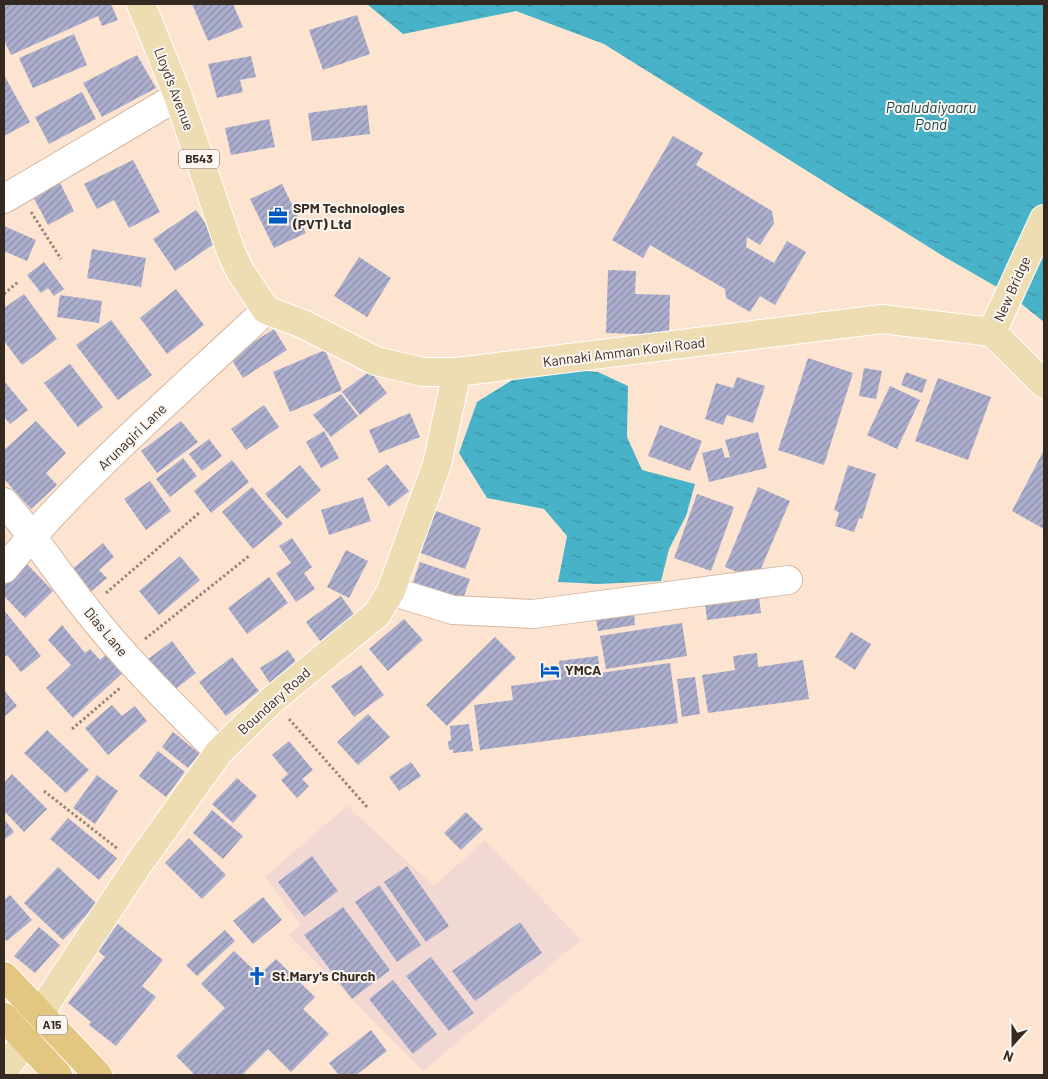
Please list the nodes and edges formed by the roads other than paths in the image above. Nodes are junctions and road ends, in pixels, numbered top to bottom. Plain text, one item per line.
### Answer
1 (141, 4) edge
2 (178, 96) junction
3 (10, 194) edge
4 (1044, 219) edge
5 (266, 310) junction
6 (992, 332) junction
7 (457, 372) junction
8 (1044, 384) edge
9 (4, 502) edge
10 (33, 535) junction
11 (4, 569) edge
12 (788, 580) dead end
13 (391, 591) junction
14 (219, 752) junction
15 (4, 976) edge
16 (40, 1013) junction
17 (4, 1018) edge
18 (26, 1040) junction
19 (4, 1071) edge
20 (58, 1075) edge
21 (98, 1075) edge

1 - 2 main road, Lloyd’s Avenue / B543
2 - 3 street
2 - 5 main road, Lloyd’s Avenue / B543
4 - 6 main road, New Bridge
5 - 7 main road, Kannaki Amman Kovil Road
5 - 10 street, Arunagiri Lane
6 - 7 main road, Kannaki Amman Kovil Road
6 - 8 main road
7 - 13 main road, Boundary Road
9 - 10 street, Dias Lane
10 - 11 street, Arunagiri Lane
10 - 14 street, Dias Lane
12 - 13 street
13 - 14 main road, Boundary Road
14 - 16 main road, Boundary Road
15 - 16 highway, A15
16 - 21 highway, A15
17 - 18 highway, A15
18 - 19 main road
18 - 20 highway, A15

